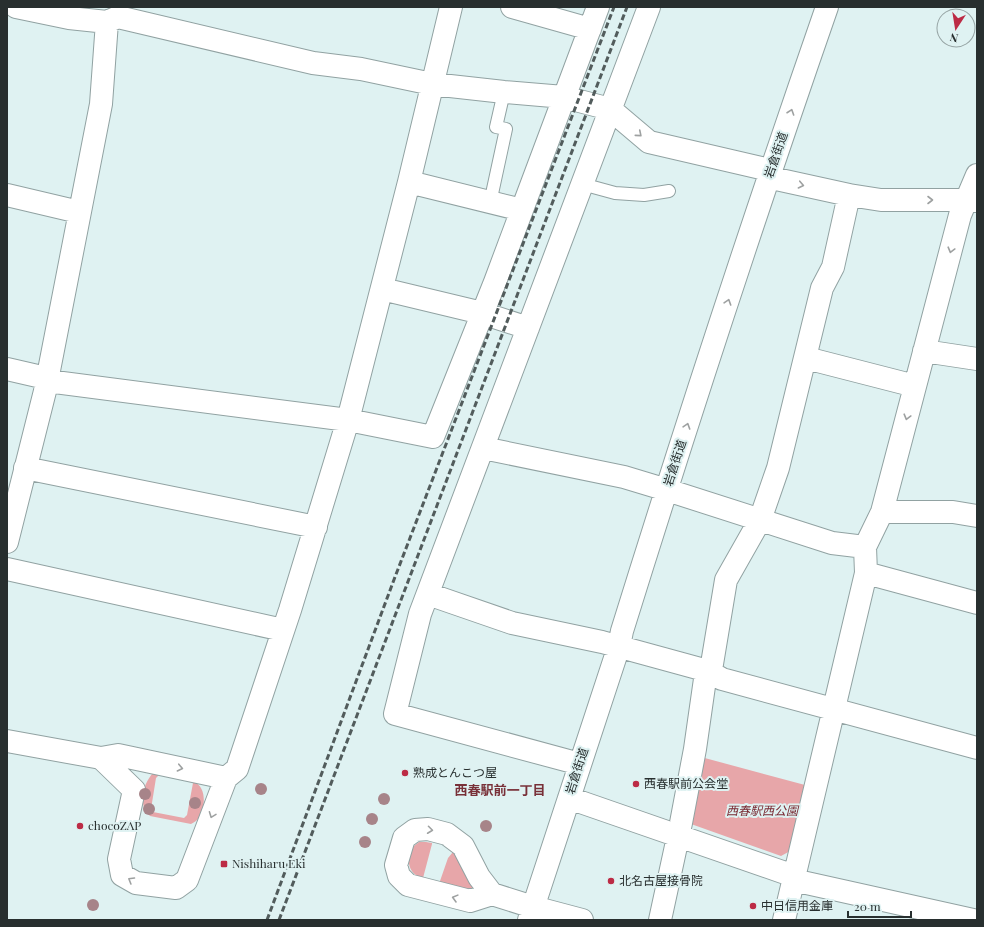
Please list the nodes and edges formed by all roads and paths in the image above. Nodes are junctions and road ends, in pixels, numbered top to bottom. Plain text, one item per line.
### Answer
1 (16, 7) edge
2 (451, 7) edge
3 (512, 7) edge
4 (598, 7) edge
5 (649, 7) edge
6 (827, 7) edge
7 (115, 15) edge
8 (590, 28) junction
9 (432, 84) junction
10 (504, 92) junction
11 (564, 97) junction
12 (610, 108) junction
13 (770, 174) junction
14 (977, 175) edge
15 (409, 182) junction
16 (582, 184) junction
17 (669, 191) dead end
18 (7, 195) edge
19 (849, 195) junction
20 (972, 201) edge
21 (490, 203) junction
22 (522, 210) junction
23 (79, 212) junction
24 (382, 288) junction
25 (482, 313) junction
26 (528, 328) junction
27 (924, 351) junction
28 (806, 358) junction
29 (977, 359) edge
30 (7, 369) edge
31 (47, 380) junction
32 (915, 386) junction
33 (348, 420) junction
34 (483, 448) junction
35 (25, 468) junction
36 (667, 490) junction
37 (882, 512) junction
38 (977, 516) edge
39 (760, 520) junction
40 (316, 527) junction
41 (8, 530) edge
42 (865, 547) junction
43 (7, 569) edge
44 (866, 573) junction
45 (428, 594) junction
46 (977, 603) edge
47 (283, 630) junction
48 (619, 646) junction
49 (708, 671) junction
50 (834, 709) junction
51 (7, 741) edge
52 (977, 748) edge
53 (101, 758) junction
54 (153, 763) junction
55 (580, 764) junction
56 (226, 778) junction
57 (134, 790) junction
58 (569, 798) junction
59 (678, 836) junction
60 (794, 878) junction
61 (492, 894) dead end
62 (531, 914) edge
63 (582, 920) edge
64 (660, 920) edge
65 (784, 920) edge
66 (973, 920) edge

1 - 7 street
2 - 9 street
3 - 8 street
4 - 8 street
5 - 12 street
13 -> 6 street, 岩倉街道
7 - 9 street
7 - 23 street
8 - 11 street
9 - 10 street
9 - 15 street
10 - 11 street
10 - 21 lane
11 - 12 street
11 - 22 street
12 -> 13 street
12 - 16 street
13 -> 19 street
36 -> 13 street, 岩倉街道
14 - 20 street
15 - 21 street
15 - 24 street
16 - 17 lane
16 - 26 street
18 - 23 street
19 -> 20 street
19 - 28 street
20 -> 27 street
21 - 22 street
22 - 25 street
23 - 31 street
24 - 25 street
24 - 33 street
25 - 26 street
25 - 33 street
26 - 34 street
27 - 29 street
27 - 32 street
28 - 32 street
28 - 39 street
30 - 31 street
31 - 33 street
31 - 35 street
32 -> 37 street
33 - 40 street
34 - 36 street
34 - 45 street
35 - 40 street
35 - 41 street
36 - 39 street
36 - 48 street, 岩倉街道
37 - 38 street
37 - 42 street
39 - 42 street
39 - 49 street
40 - 47 street
42 - 44 street
43 - 47 street
44 - 46 street
44 - 50 street
45 - 48 street
45 - 55 street
47 - 56 street
48 - 49 street
48 - 55 street, 岩倉街道
49 - 50 street
49 - 59 street
50 - 52 street
50 - 60 street
51 - 53 street
53 - 54 street
53 - 57 street
54 -> 56 street
54 - 57 street
55 - 58 street, 岩倉街道
56 -> 57 street
58 - 59 street
58 - 62 street, 岩倉街道
59 - 60 street
59 - 64 street
60 - 65 street
60 - 66 street
61 - 62 street
62 - 63 street

